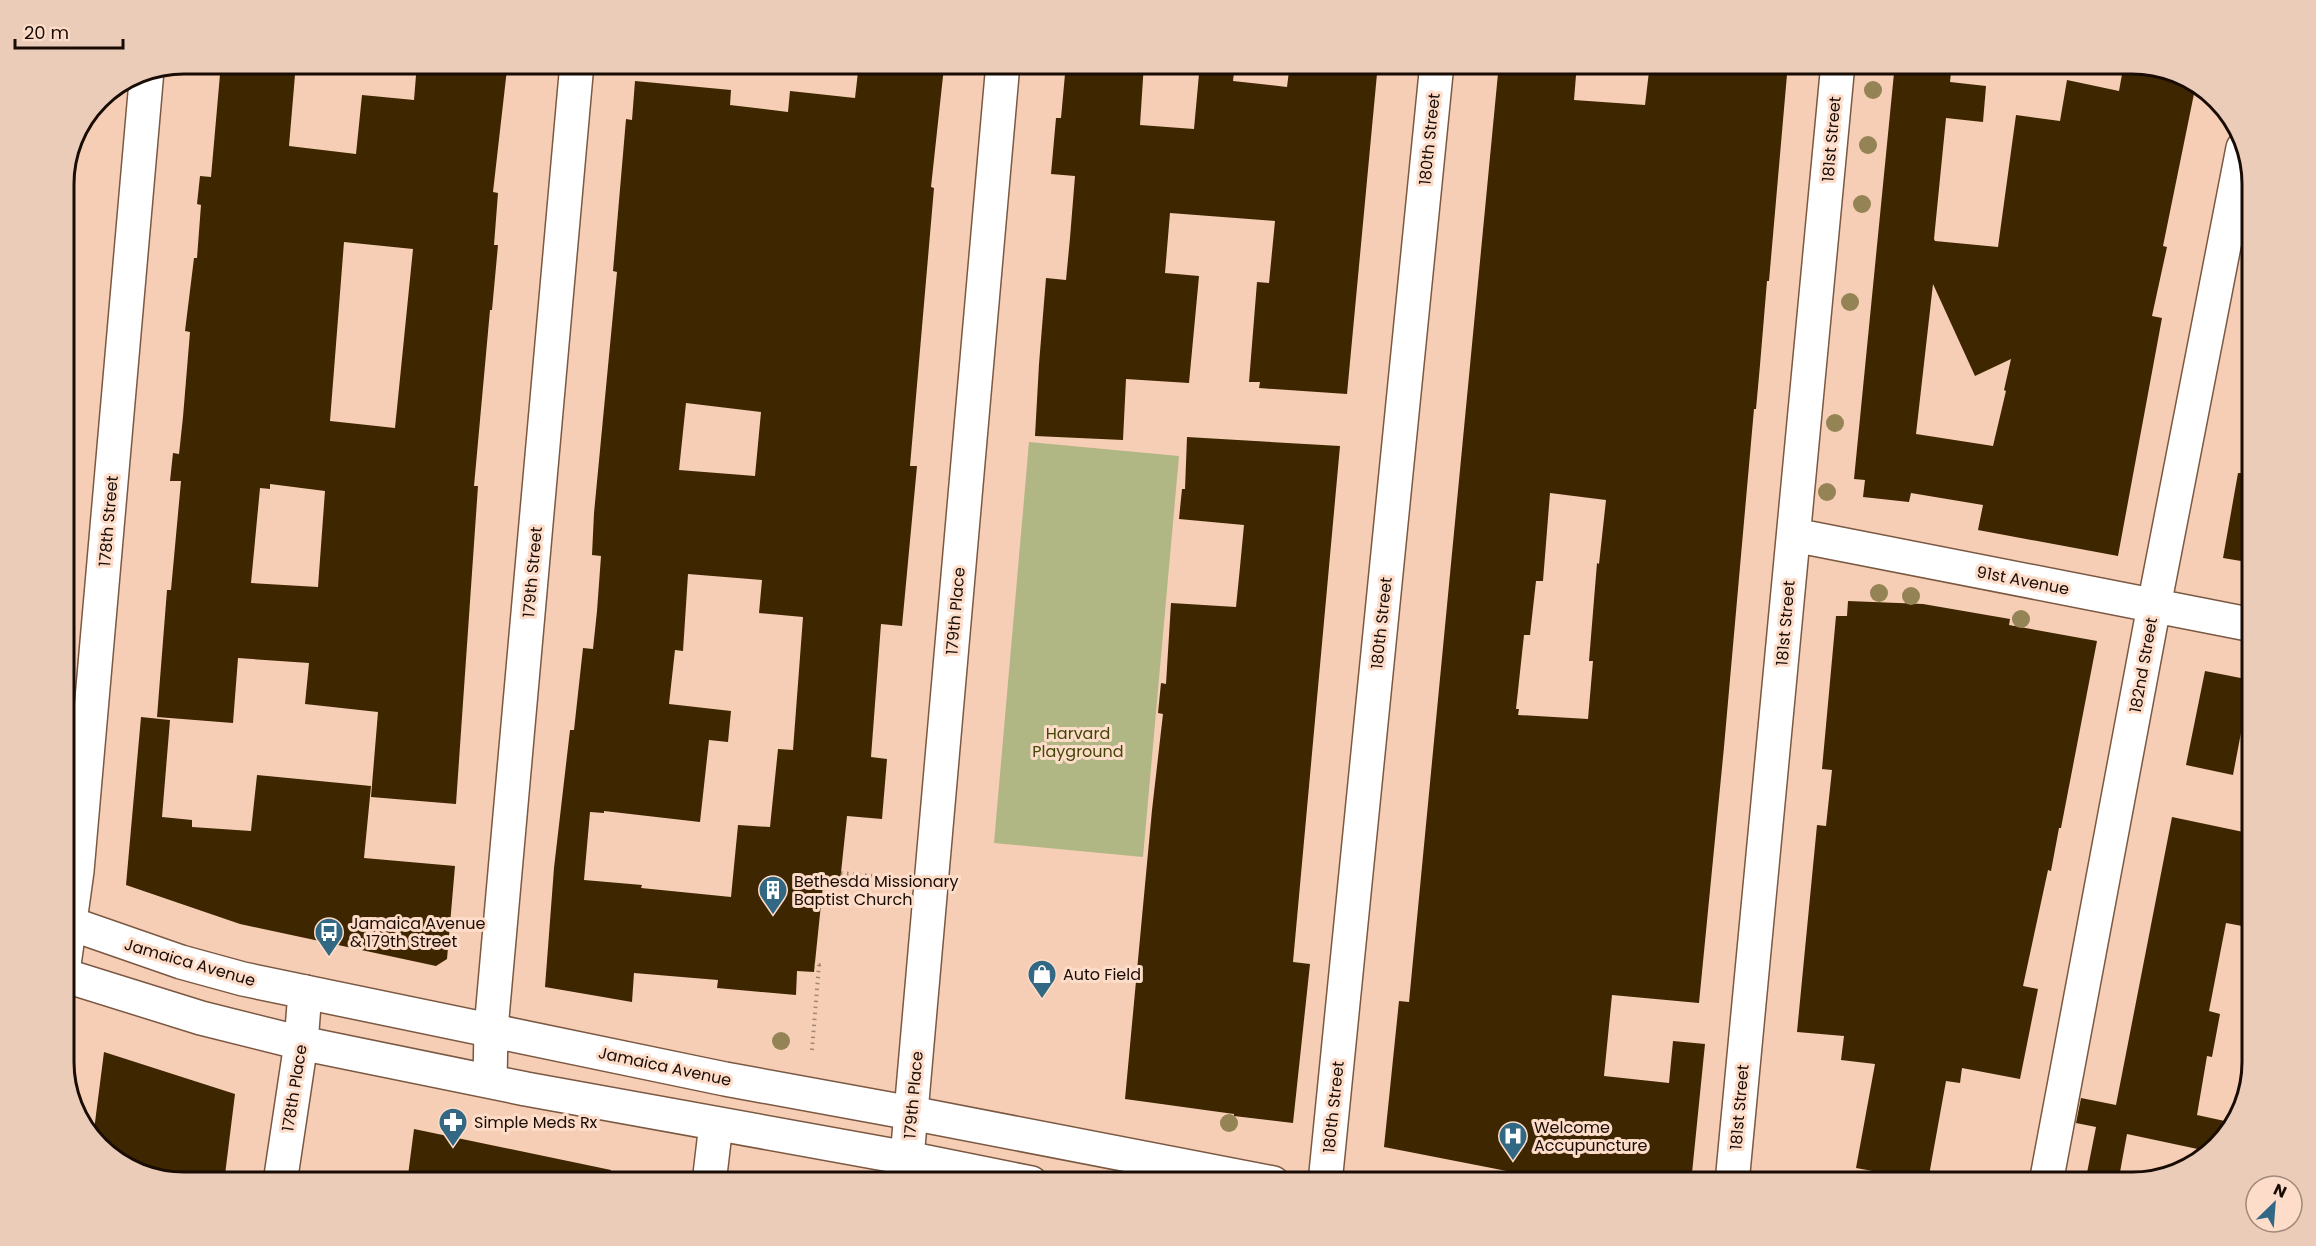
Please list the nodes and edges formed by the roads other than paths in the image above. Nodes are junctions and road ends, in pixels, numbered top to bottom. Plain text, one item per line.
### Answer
1 (576, 74) edge
2 (1002, 74) edge
3 (1436, 74) edge
4 (1838, 74) edge
5 (146, 80) edge
6 (2241, 166) edge
7 (1794, 535) junction
8 (2154, 606) junction
9 (2242, 624) edge
10 (74, 885) edge
11 (74, 925) edge
12 (74, 977) edge
13 (305, 992) junction
14 (491, 1029) junction
15 (301, 1043) junction
16 (490, 1082) junction
17 (911, 1113) junction
18 (716, 1124) junction
19 (907, 1158) junction
20 (282, 1172) edge
21 (711, 1172) edge
22 (976, 1172) edge
23 (1216, 1172) edge
24 (1326, 1172) edge
25 (1733, 1172) edge
26 (2048, 1172) edge

1 - 14 street, 179th Street
2 - 17 street, 179th Place
3 - 24 street, 180th Street
4 - 7 street, 181st Street
5 - 10 street, 178th Street
6 - 8 street, 182nd Street
7 - 8 street, 91st Avenue
7 - 25 street, 181st Street
8 - 9 street, 91st Avenue
8 - 26 street, 182nd Street
11 - 13 street, Jamaica Avenue
12 - 15 street
13 - 14 street, Jamaica Avenue
13 - 15 street, 178th Place
14 - 16 street, 179th Street
14 - 17 street, Jamaica Avenue
15 - 16 street
15 - 20 street, 178th Place
16 - 18 street
17 - 19 street, 179th Place
17 - 23 street, Jamaica Avenue
18 - 19 street
18 - 21 street
19 - 22 street

